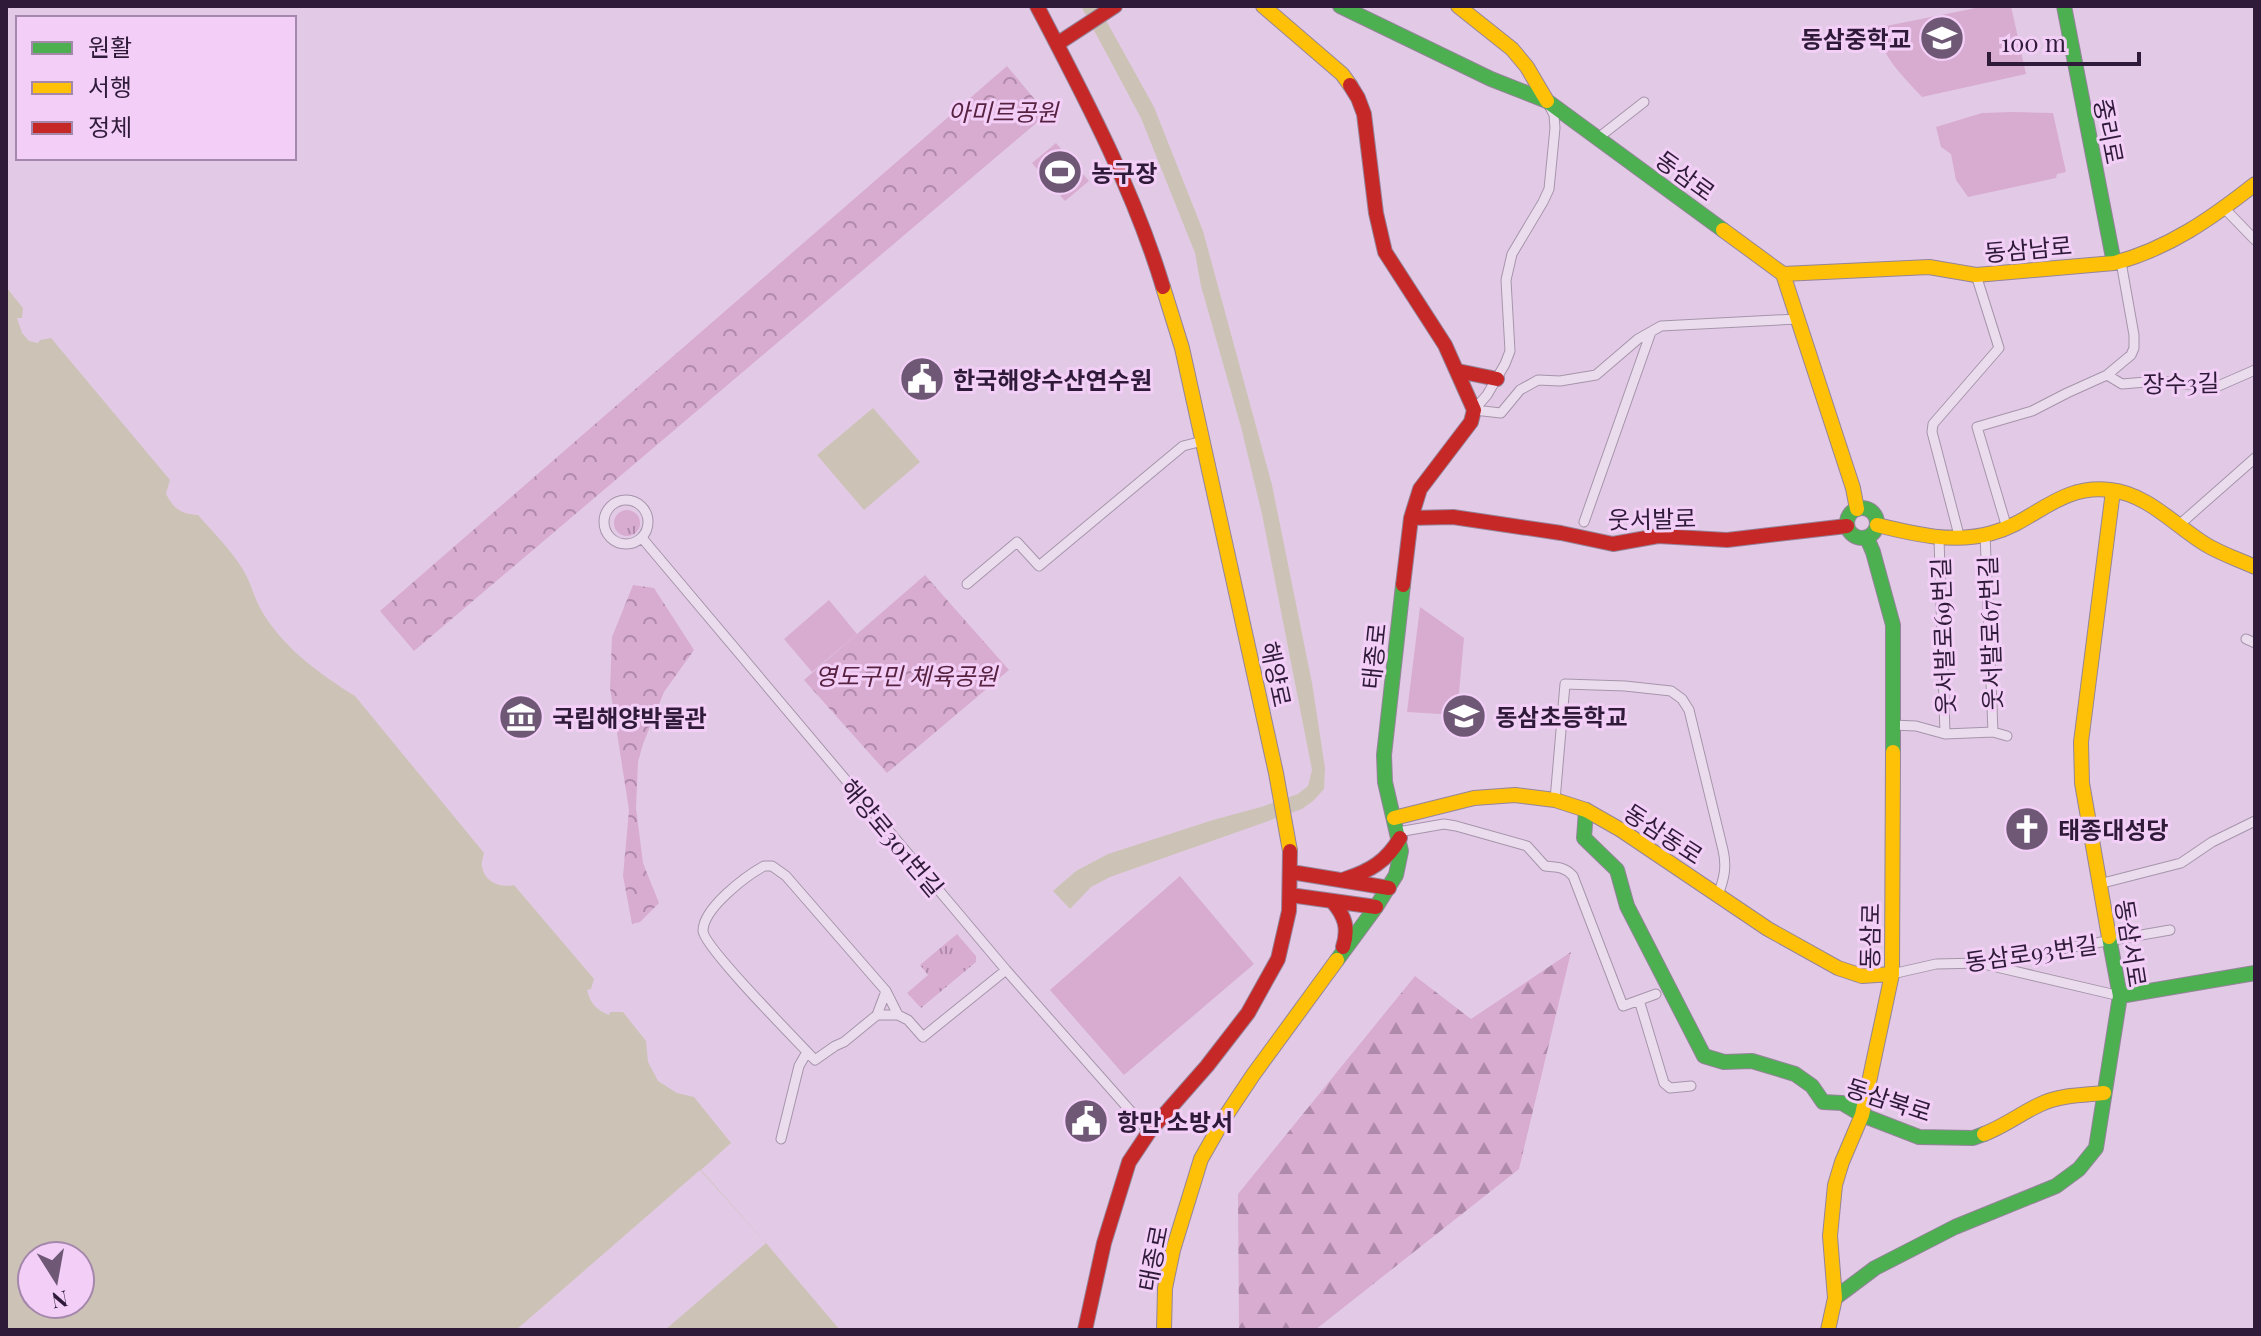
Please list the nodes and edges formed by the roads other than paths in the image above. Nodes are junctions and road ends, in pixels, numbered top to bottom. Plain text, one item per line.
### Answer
1 (1037, 6) edge
2 (1114, 6) edge
3 (1263, 6) edge
4 (1340, 6) edge
5 (1458, 6) edge
6 (2064, 6) edge
7 (1057, 44) junction
8 (1547, 101) junction
9 (1644, 102) dead end
10 (1598, 138) junction
11 (2255, 184) edge
12 (2224, 208) junction
13 (2255, 240) edge
14 (2117, 263) junction
15 (1783, 274) junction
16 (1976, 275) junction
17 (1797, 319) junction
18 (1651, 332) junction
19 (2255, 370) edge
20 (1458, 371) junction
21 (2107, 375) junction
22 (1497, 379) junction
23 (1474, 410) junction
24 (1203, 441) junction
25 (2255, 458) edge
26 (2113, 491) junction
27 (1857, 509) junction
28 (1411, 518) junction
29 (1584, 522) dead end
30 (2179, 525) junction
31 (1847, 526) junction
32 (1883, 527) junction
33 (2007, 528) junction
34 (1985, 534) junction
35 (642, 538) junction
36 (1867, 538) junction
37 (1939, 538) junction
38 (1960, 539) junction
39 (1873, 552) junction
40 (2255, 567) edge
41 (967, 584) dead end
42 (1892, 725) junction
43 (1993, 732) junction
44 (1945, 734) junction
45 (2007, 736) dead end
46 (1555, 800) junction
47 (1586, 810) junction
48 (2255, 821) edge
49 (1397, 829) junction
50 (1291, 872) junction
51 (1340, 880) junction
52 (2099, 884) junction
53 (1389, 888) junction
54 (1290, 895) junction
55 (1718, 895) junction
56 (1332, 901) junction
57 (1376, 907) junction
58 (2170, 930) dead end
59 (2110, 940) junction
60 (1341, 953) junction
61 (1981, 963) junction
62 (1006, 970) junction
63 (2255, 973) edge
64 (1892, 974) junction
65 (886, 991) junction
66 (1656, 994) dead end
67 (2120, 996) junction
68 (1639, 1000) junction
69 (877, 1015) junction
70 (898, 1015) junction
71 (807, 1052) junction
72 (1691, 1086) dead end
73 (2104, 1093) junction
74 (1862, 1115) junction
75 (1149, 1132) junction
76 (781, 1139) dead end
77 (1835, 1298) junction
78 (1085, 1330) edge
79 (1164, 1330) edge
80 (1828, 1330) edge

1 - 7 main road, 해양로
2 - 7 main road
3 - 20 main road
4 - 8 main road, 동삼로
5 - 8 main road
6 - 14 main road, 중리로
7 - 24 main road, 해양로
8 - 10 main road, 동삼로
8 - 22 street
9 - 10 street
10 - 15 main road, 동삼로
11 - 12 main road, 동삼남로
12 - 13 street
12 - 14 main road, 동삼남로
14 - 16 main road, 동삼남로
14 - 21 street
15 - 16 main road, 동삼남로
15 - 17 main road
16 - 38 street
17 - 18 street
17 - 27 main road
18 - 23 street
18 - 29 street
19 - 21 street, 장수3길
20 - 22 main road
20 - 23 main road
21 - 33 street
22 - 23 street
23 - 28 main road, 태종로
24 - 41 street
24 - 50 main road, 해양로
25 - 30 street
26 - 30 main road
26 - 33 main road
26 - 52 main road, 동삼서로
27 - 31 main road
27 - 32 main road
28 - 31 main road, 웃서발로
28 - 49 main road, 태종로
30 - 40 main road
31 - 36 main road
32 - 36 main road
32 - 37 main road
32 - 39 main road
33 - 34 main road
34 - 38 main road
34 - 43 street, 웃서발로67번길
35 - 35 street
35 - 62 street, 해양로301번길
36 - 39 main road, 동삼로
37 - 38 main road
37 - 44 street, 웃서발로69번길
39 - 42 main road, 동삼로
42 - 44 street
42 - 64 main road, 동삼로
43 - 44 street
43 - 45 street
46 - 47 main road, 동삼동로
46 - 49 main road, 동삼동로
46 - 55 street
47 - 55 main road, 동삼동로
47 - 74 main road, 동삼북로
48 - 52 street
49 - 51 main road
49 - 53 main road, 태종로
49 - 68 street
50 - 51 main road
50 - 54 main road, 해양로
51 - 53 main road
52 - 59 main road, 동삼서로
53 - 57 main road, 태종로
54 - 56 main road
54 - 75 main road, 해양로
55 - 64 main road, 동삼동로
56 - 57 main road
56 - 60 main road
57 - 60 main road, 태종로
58 - 59 street, 동삼로93번길
59 - 61 street, 동삼로93번길
59 - 67 main road, 동삼서로
60 - 79 main road, 태종로
61 - 64 street, 동삼로93번길
61 - 67 street
62 - 70 street
62 - 75 street, 해양로301번길
63 - 67 main road
64 - 74 main road, 동삼로
65 - 69 street
65 - 70 street
65 - 71 street
66 - 68 street
67 - 73 main road, 동삼서로
68 - 72 street
69 - 70 street
69 - 71 street
71 - 76 street
73 - 74 main road, 동삼북로
73 - 77 main road, 동삼서로
74 - 77 main road, 동삼로
75 - 78 main road, 해양로
77 - 80 main road, 동삼로

